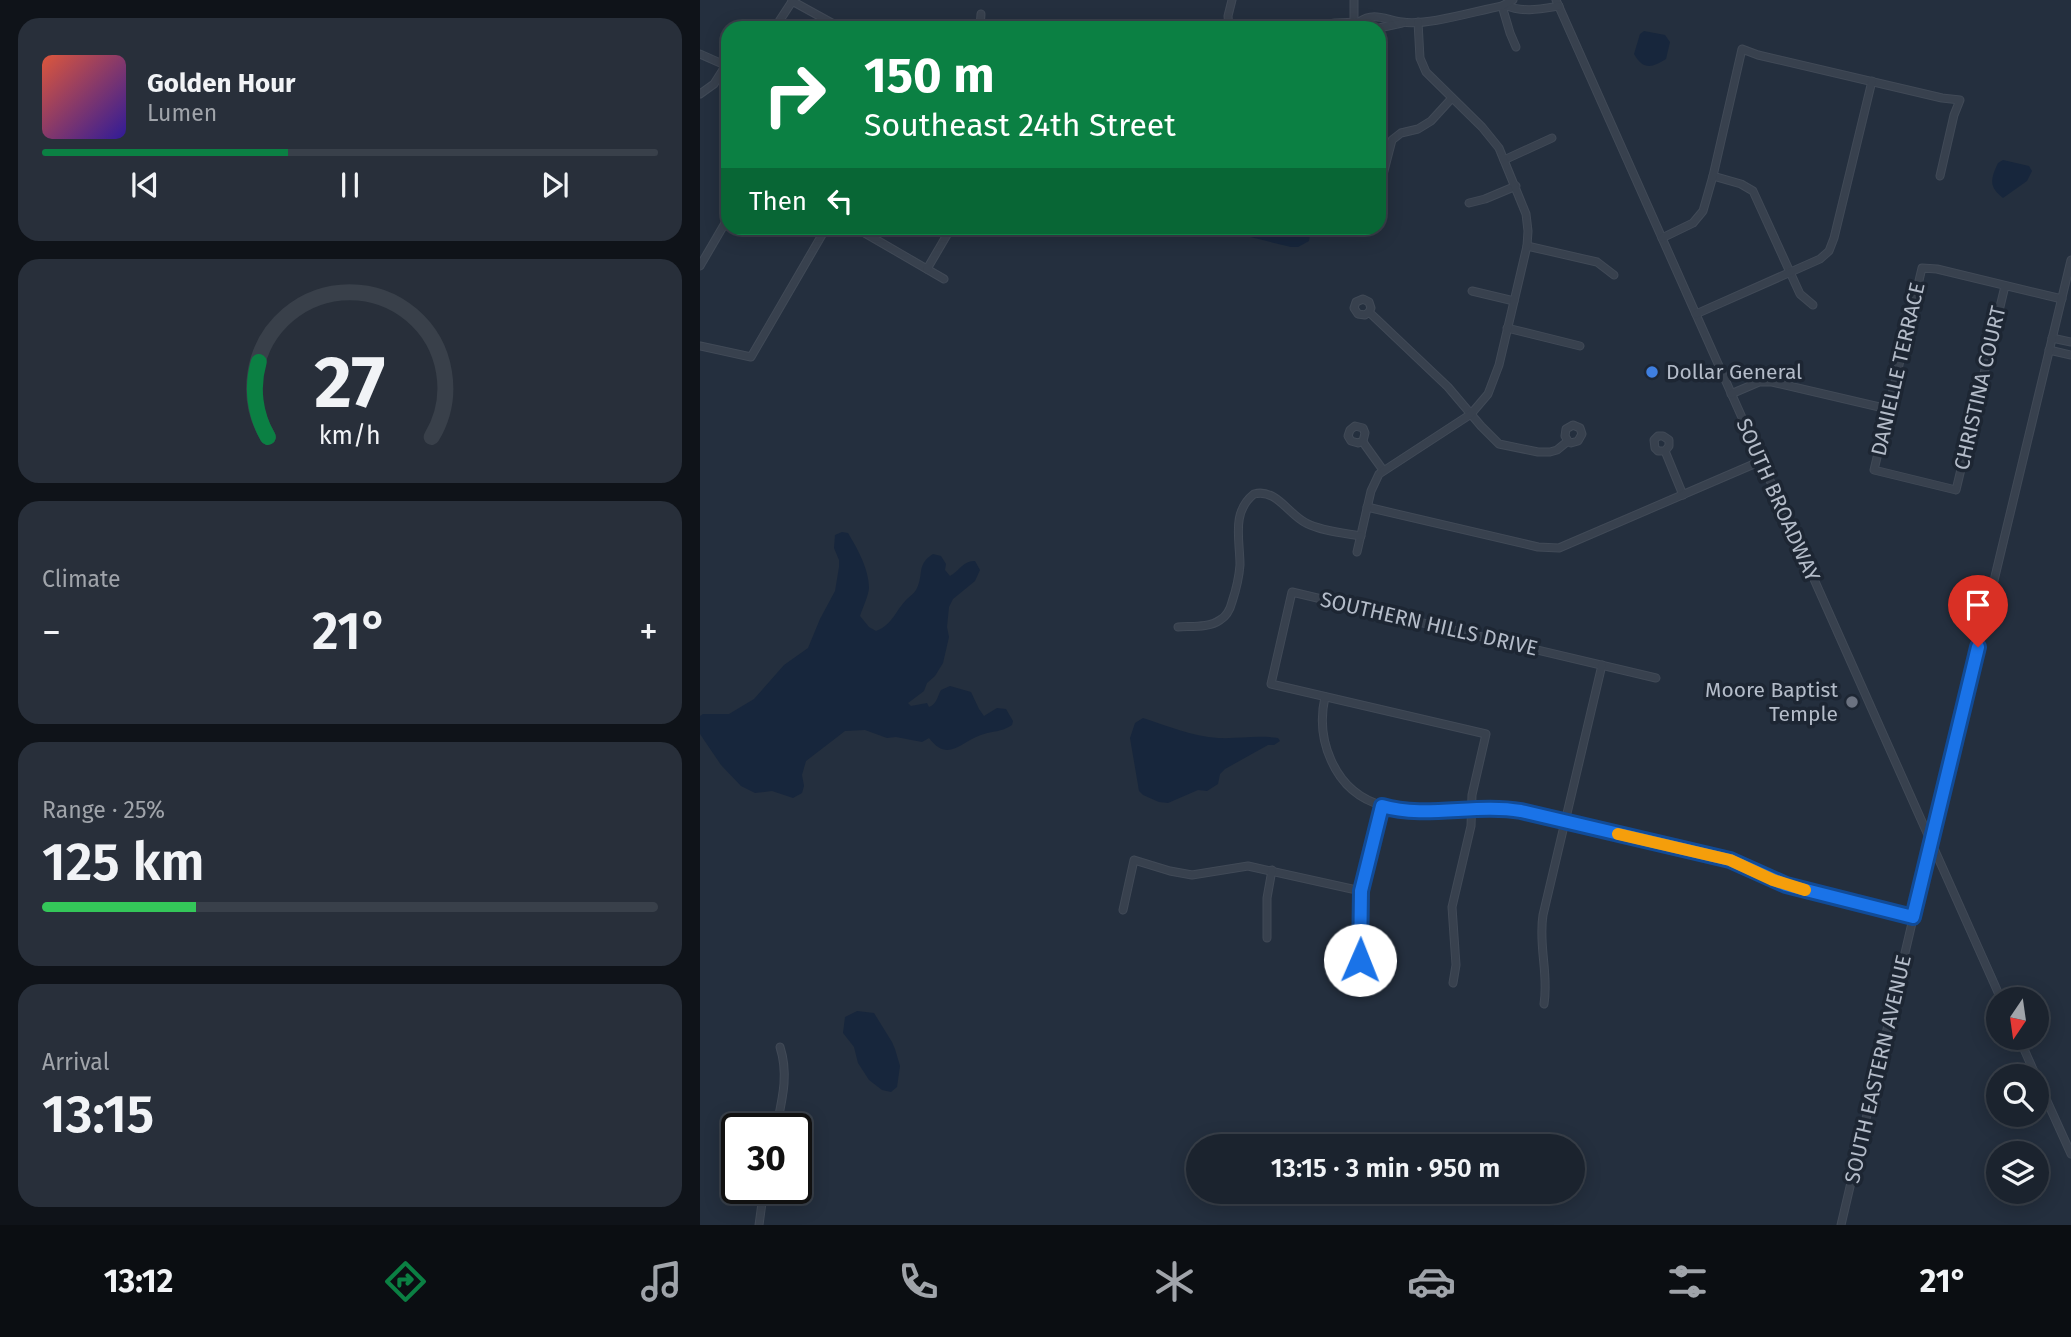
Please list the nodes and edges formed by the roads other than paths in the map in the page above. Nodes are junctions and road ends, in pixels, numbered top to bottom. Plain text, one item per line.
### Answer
1 (793, 0) edge
2 (1231, 0) edge
3 (1354, 0) edge
4 (1475, 0) edge
5 (1513, 0) edge
6 (1558, 3) edge
7 (1503, 5) junction
8 (1478, 10) junction
9 (981, 14) dead end
10 (779, 21) edge
11 (829, 21) edge
12 (980, 21) edge
13 (1229, 21) edge
14 (1357, 21) edge
15 (1359, 21) edge
16 (1402, 22) junction
17 (1418, 22) junction
18 (1386, 26) edge
19 (1516, 47) dead end
20 (700, 54) edge
21 (721, 62) edge
22 (721, 73) edge
23 (1872, 81) junction
24 (700, 94) edge
25 (1452, 99) junction
26 (1552, 138) dead end
27 (1504, 160) junction
28 (1386, 163) edge
29 (1713, 176) junction
30 (1940, 176) dead end
31 (1516, 186) junction
32 (1469, 204) dead end
33 (721, 230) edge
34 (822, 235) edge
35 (868, 235) edge
36 (947, 235) edge
37 (1662, 238) junction
38 (1527, 246) junction
39 (2071, 260) edge
40 (701, 263) edge
41 (927, 269) junction
42 (1790, 272) junction
43 (1614, 275) dead end
44 (944, 279) dead end
45 (2004, 286) junction
46 (1472, 291) dead end
47 (2062, 299) junction
48 (1514, 301) junction
49 (1813, 304) dead end
50 (1369, 312) dead end
51 (1696, 314) junction
52 (1507, 328) junction
53 (2052, 338) junction
54 (2071, 342) edge
55 (700, 346) edge
56 (1580, 346) dead end
57 (2049, 350) junction
58 (2071, 355) edge
59 (1731, 394) junction
60 (1888, 409) junction
61 (1471, 414) junction
62 (1363, 440) dead end
63 (1568, 441) dead end
64 (1665, 451) dead end
65 (1761, 461) junction
66 (1383, 470) junction
67 (1874, 470) joint
68 (1684, 495) junction
69 (1367, 507) junction
70 (1361, 536) junction
71 (1357, 552) dead end
72 (1178, 627) dead end
73 (1602, 665) junction
74 (1656, 678) dead end
75 (1325, 697) junction
76 (1382, 806) junction
77 (1472, 809) junction
78 (1565, 822) junction
79 (1931, 842) junction
80 (1272, 870) junction
81 (1361, 891) junction
82 (1123, 910) dead end
83 (1913, 917) junction
84 (1267, 938) dead end
85 (1360, 960) dead end
86 (1453, 983) dead end
87 (1996, 987) edge
88 (1544, 1004) dead end
89 (780, 1047) dead end
90 (2049, 1106) edge
91 (779, 1113) edge
92 (2071, 1153) edge
93 (762, 1204) edge
94 (759, 1225) edge
95 (1842, 1225) edge

1 - 10 street
1 - 11 street
2 - 13 street
3 - 14 street
4 - 8 street
5 - 7 street
6 - 7 street
6 - 37 street, SOUTH BROADWAY
7 - 8 street
7 - 19 street
8 - 17 street
9 - 12 street
15 - 16 street
16 - 17 street
16 - 18 street
17 - 25 street
20 - 21 street
22 - 24 street
23 - 29 street
23 - 30 street
23 - 42 street
25 - 27 street
25 - 28 street
26 - 27 street
27 - 31 street
29 - 37 street
29 - 42 street
31 - 32 street
31 - 38 street
33 - 40 street
34 - 55 street
35 - 41 street
36 - 41 street
37 - 51 street, SOUTH BROADWAY
38 - 43 street
38 - 48 street
39 - 47 street, SOUTH EASTERN AVENUE
41 - 44 street
42 - 49 street
42 - 51 street
45 - 47 street
45 - 60 street, DANIELLE TERRACE
45 - 67 street, CHRISTINA COURT
46 - 48 street
47 - 53 street, SOUTH EASTERN AVENUE
48 - 52 street
50 - 61 street
51 - 59 street, SOUTH BROADWAY
52 - 56 street
52 - 61 street
53 - 54 street
53 - 57 street, SOUTH EASTERN AVENUE
57 - 58 street
57 - 79 street, SOUTH EASTERN AVENUE
59 - 60 street
59 - 65 street, SOUTH BROADWAY
60 - 67 street, DANIELLE TERRACE
61 - 63 street
61 - 66 street
62 - 66 street
64 - 68 street
65 - 68 street
65 - 79 street, SOUTH BROADWAY
66 - 69 street
68 - 69 street
69 - 70 street
70 - 71 street
70 - 72 street
73 - 74 street, SOUTHERN HILLS DRIVE
73 - 75 street, SOUTHERN HILLS DRIVE
73 - 78 street
75 - 76 street
75 - 77 street
76 - 77 street
76 - 81 street
77 - 78 street
77 - 86 street
78 - 83 street
78 - 88 street
79 - 83 street, SOUTH EASTERN AVENUE
79 - 87 street, SOUTH BROADWAY
80 - 81 street
80 - 82 street
80 - 84 street
81 - 85 street
83 - 95 street, SOUTH EASTERN AVENUE
89 - 91 street
90 - 92 street
93 - 94 street

